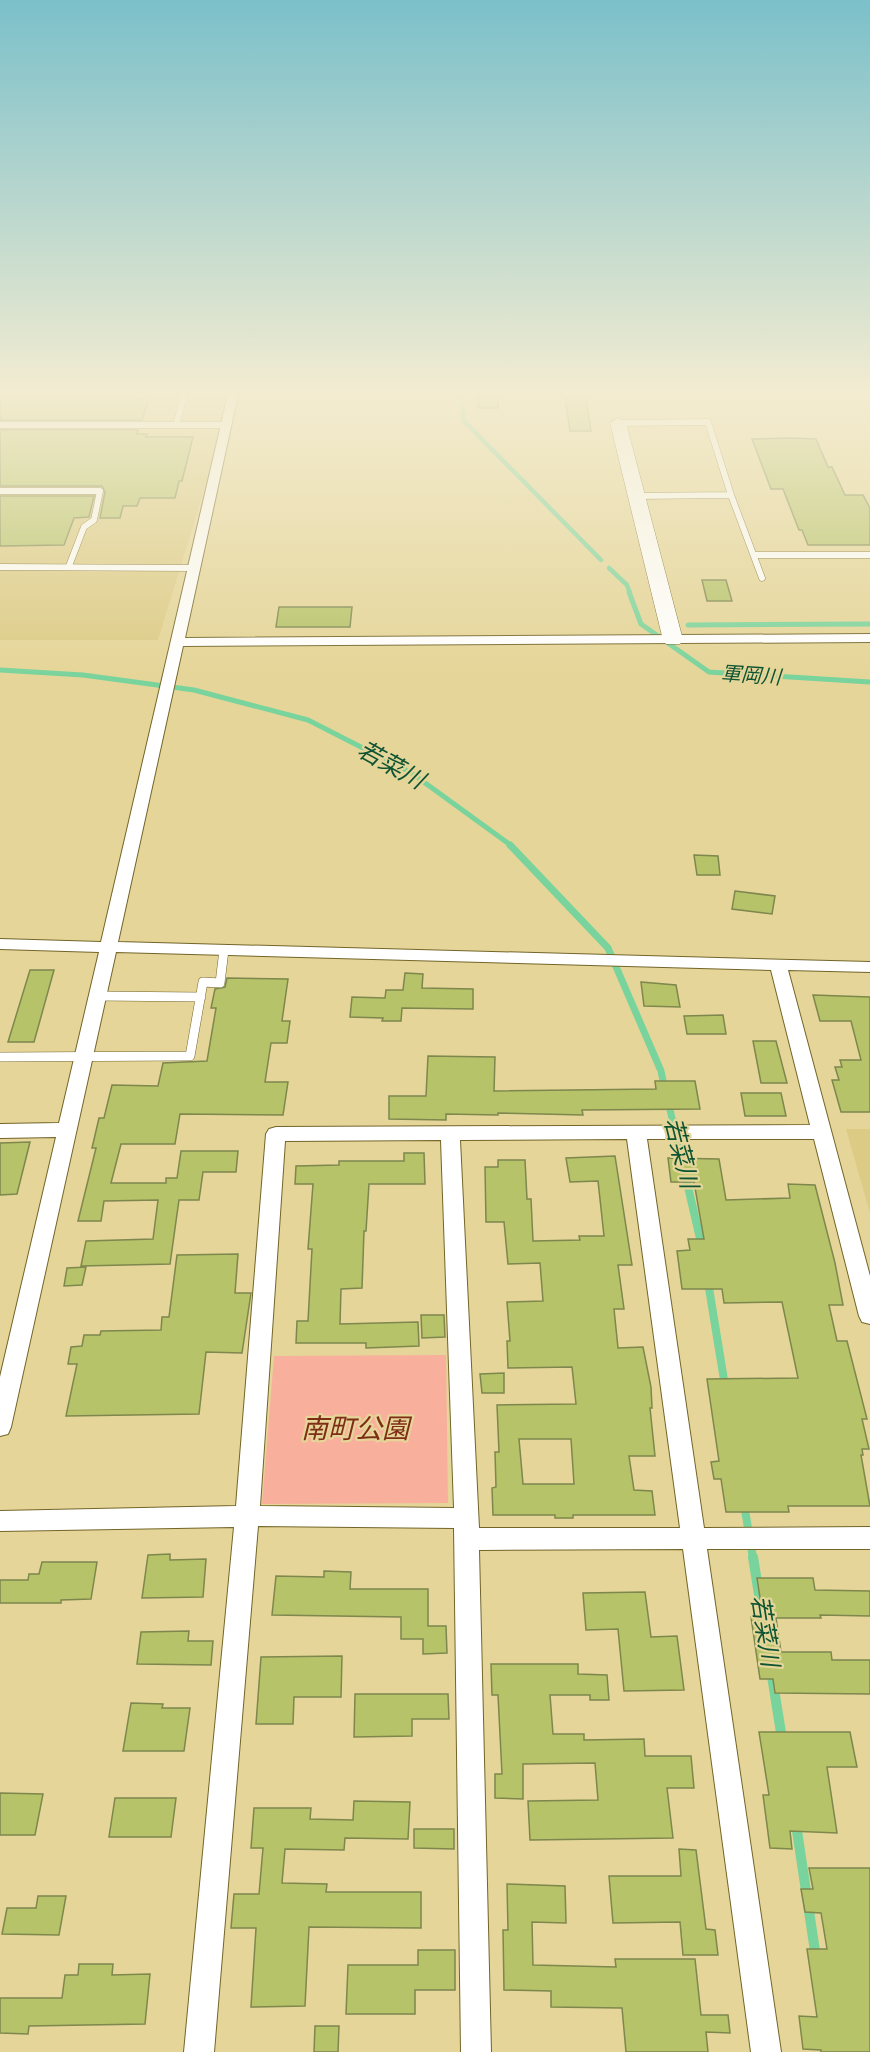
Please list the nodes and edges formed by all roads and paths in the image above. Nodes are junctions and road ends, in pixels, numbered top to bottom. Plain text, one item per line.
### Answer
1 (212, 486) edge
2 (634, 486) edge
3 (728, 486) edge
4 (0, 491) edge
5 (731, 495) junction
6 (637, 496) junction
7 (754, 555) junction
8 (870, 555) edge
9 (69, 566) junction
10 (0, 567) edge
11 (194, 568) junction
12 (762, 578) dead end
13 (870, 638) edge
14 (673, 640) junction
15 (177, 642) junction
16 (0, 944) edge
17 (108, 947) junction
18 (224, 950) junction
19 (778, 965) junction
20 (870, 967) edge
21 (98, 996) junction
22 (201, 997) junction
23 (84, 1056) junction
24 (0, 1057) edge
25 (68, 1130) junction
26 (0, 1131) edge
27 (822, 1132) junction
28 (636, 1133) junction
29 (450, 1134) junction
30 (870, 1316) edge
31 (0, 1427) edge
32 (247, 1516) junction
33 (0, 1521) edge
34 (466, 1529) junction
35 (870, 1538) edge
36 (692, 1539) junction
37 (199, 2052) edge
38 (476, 2052) edge
39 (766, 2052) edge

1 - 11 street
2 - 6 street
3 - 5 lane
4 - 9 lane
5 - 6 lane
5 - 7 lane
6 - 14 street
7 - 8 lane
7 - 12 lane
9 - 10 lane
9 - 11 lane
11 - 15 street
13 - 14 street
14 - 15 street
15 - 17 street
16 - 17 street
17 - 18 street
17 - 21 street
18 - 19 street
18 - 22 lane
19 - 20 street
19 - 27 street
21 - 22 lane
21 - 23 street
22 - 23 lane
23 - 24 lane
23 - 25 street
25 - 26 street
25 - 31 street
27 - 28 street
27 - 30 street
28 - 29 street
28 - 36 street
29 - 32 street
29 - 34 street
32 - 33 street
32 - 34 street
32 - 37 street
34 - 36 street
34 - 38 street
35 - 36 street
36 - 39 street

